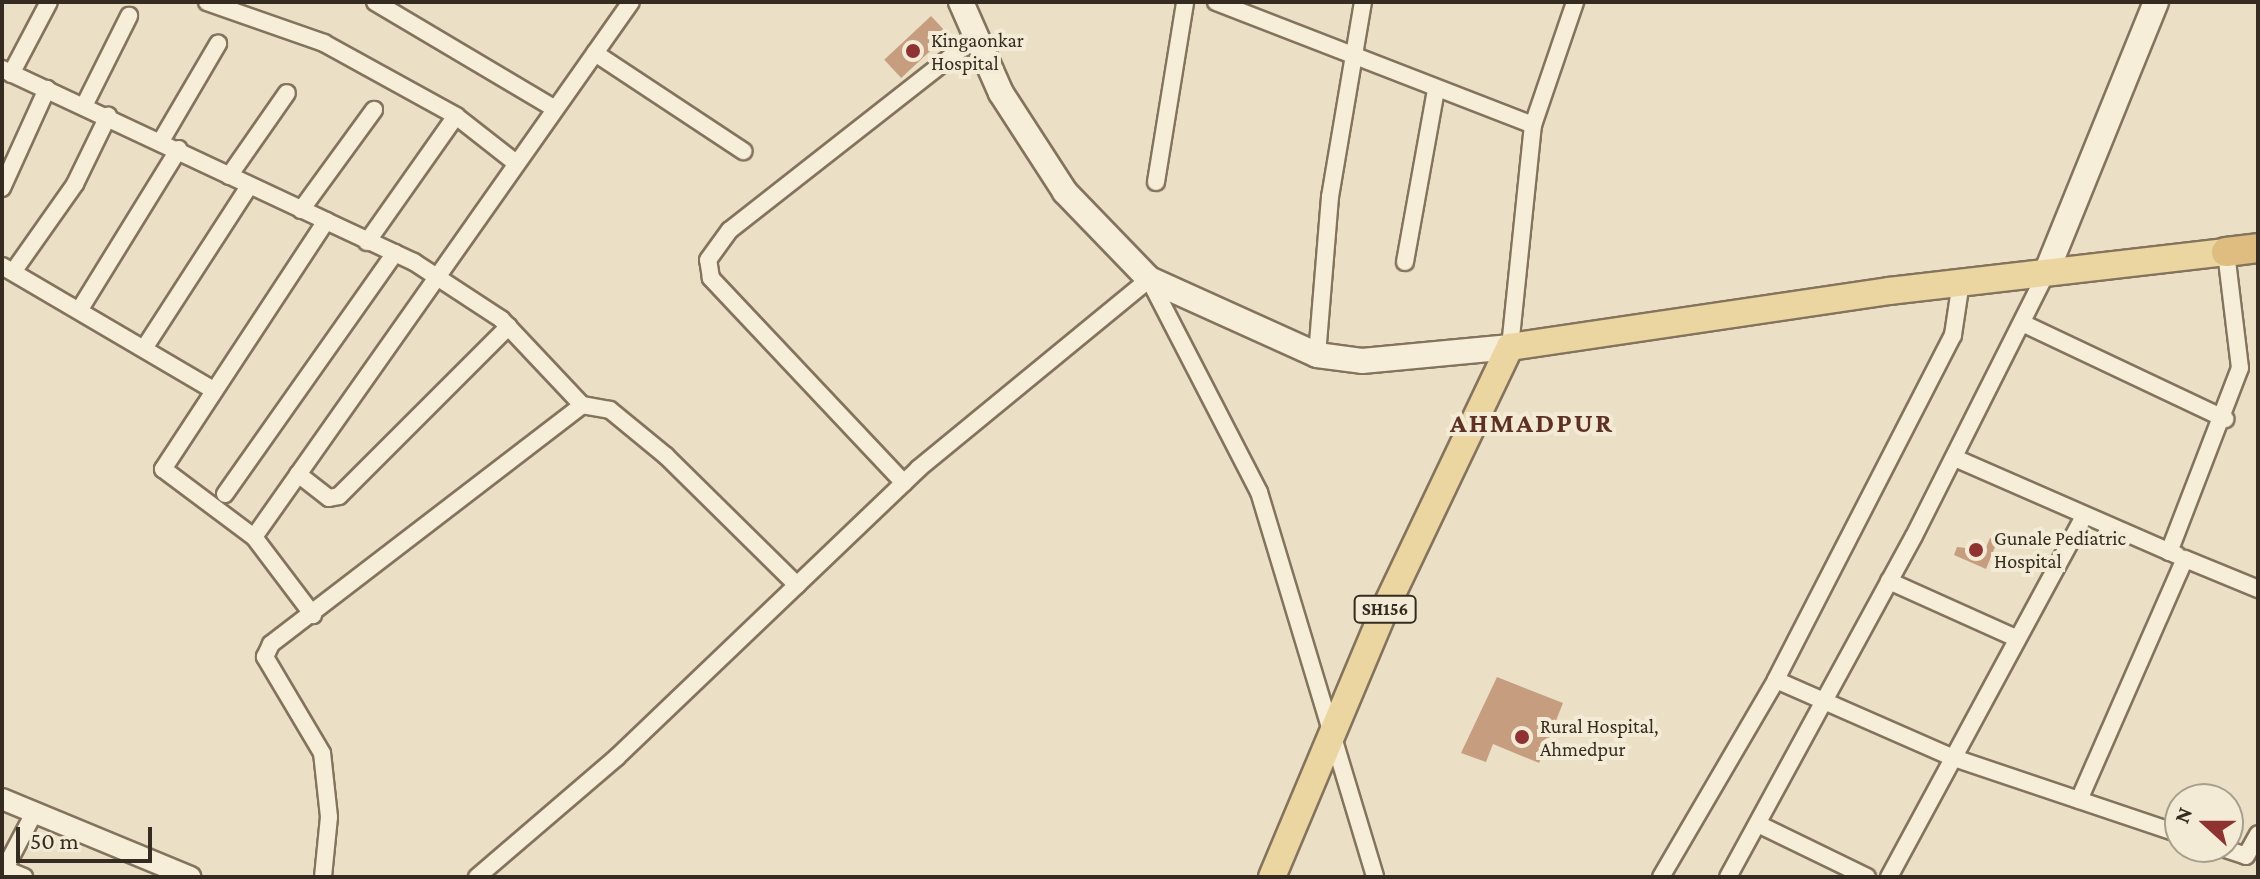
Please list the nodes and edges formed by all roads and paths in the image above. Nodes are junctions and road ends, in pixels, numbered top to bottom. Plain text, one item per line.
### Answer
1 (49, 2) edge
2 (207, 2) edge
3 (375, 2) edge
4 (631, 2) edge
5 (952, 2) edge
6 (961, 2) edge
7 (1185, 2) edge
8 (1216, 2) edge
9 (1363, 2) edge
10 (1575, 2) edge
11 (2156, 2) edge
12 (129, 16) dead end
13 (976, 37) junction
14 (218, 44) dead end
15 (595, 53) junction
16 (1349, 58) junction
17 (7, 71) edge
18 (47, 89) junction
19 (1436, 90) junction
20 (287, 93) dead end
21 (84, 106) junction
22 (555, 109) junction
23 (374, 110) dead end
24 (108, 116) junction
25 (456, 116) junction
26 (1533, 125) junction
27 (161, 141) junction
28 (179, 149) junction
29 (743, 151) dead end
30 (516, 163) junction
31 (229, 176) junction
32 (1156, 182) dead end
33 (249, 186) junction
34 (2, 188) edge
35 (301, 210) junction
36 (326, 221) junction
37 (367, 242) junction
38 (2258, 248) edge
39 (2226, 252) junction
40 (395, 253) junction
41 (1405, 262) dead end
42 (7, 269) edge
43 (2046, 273) junction
44 (436, 276) junction
45 (1149, 279) junction
46 (1961, 282) junction
47 (80, 309) junction
48 (2022, 323) junction
49 (509, 326) junction
50 (145, 347) junction
51 (1510, 347) junction
52 (1317, 355) junction
53 (213, 390) junction
54 (582, 405) junction
55 (2225, 419) junction
56 (1955, 458) junction
57 (298, 474) junction
58 (904, 483) junction
59 (225, 494) dead end
60 (2084, 516) junction
61 (254, 537) junction
62 (2177, 555) junction
63 (1889, 581) junction
64 (797, 585) junction
65 (2258, 589) edge
66 (313, 615) junction
67 (2016, 638) junction
68 (1776, 680) junction
69 (1821, 701) junction
70 (1335, 728) junction
71 (1951, 757) junction
72 (2, 799) edge
73 (2079, 800) junction
74 (34, 813) junction
75 (1758, 824) junction
76 (2164, 829) edge
77 (2258, 834) edge
78 (2244, 855) edge
79 (4, 872) edge
80 (24, 877) edge
81 (190, 877) edge
82 (323, 877) edge
83 (477, 877) edge
84 (1272, 877) edge
85 (1375, 877) edge
86 (1661, 877) edge
87 (1728, 877) edge
88 (1867, 877) edge
89 (1889, 877) edge

1 - 17 street
2 - 25 street
3 - 22 street
4 - 15 street
5 - 6 street
6 - 13 main road
7 - 32 street
8 - 16 street
9 - 16 street
10 - 26 street
11 - 43 main road
12 - 21 street
13 - 45 main road
13 - 58 street
14 - 27 street
15 - 22 street
15 - 29 street
16 - 19 street
16 - 52 street
17 - 18 street
18 - 21 street
18 - 34 street
19 - 26 street
19 - 41 street
20 - 31 street
21 - 24 street
22 - 30 street
23 - 35 street
24 - 27 street
24 - 42 street
25 - 30 street
25 - 37 street
26 - 51 street
27 - 28 street
28 - 31 street
28 - 47 street
30 - 44 street
31 - 33 street
33 - 35 street
33 - 50 street
35 - 36 street
36 - 37 street
36 - 53 street
37 - 40 street
38 - 39 highway
39 - 43 main road
39 - 55 street
40 - 44 street
40 - 59 street
42 - 47 street
43 - 46 main road
43 - 48 street
44 - 49 street
44 - 57 street
45 - 52 main road
45 - 58 street
45 - 70 street
46 - 51 main road
46 - 68 street
47 - 50 street
48 - 55 street
48 - 56 street
49 - 54 street
49 - 57 street
50 - 53 street
51 - 52 main road
51 - 70 main road, SH156
53 - 61 street
54 - 64 street
54 - 66 street
55 - 62 street
56 - 60 street
56 - 63 street
57 - 61 street
58 - 64 street
60 - 62 street
60 - 67 street
61 - 66 street
62 - 65 street
62 - 73 street
63 - 67 street
63 - 69 street
64 - 83 street
66 - 82 street
67 - 71 street
68 - 69 street
68 - 86 street
69 - 71 street
69 - 75 street
70 - 84 main road, SH156
70 - 85 street
71 - 73 street
71 - 89 street
72 - 74 street
73 - 76 street
74 - 79 street
74 - 81 street
75 - 87 street
75 - 88 street
77 - 78 street
79 - 80 street

